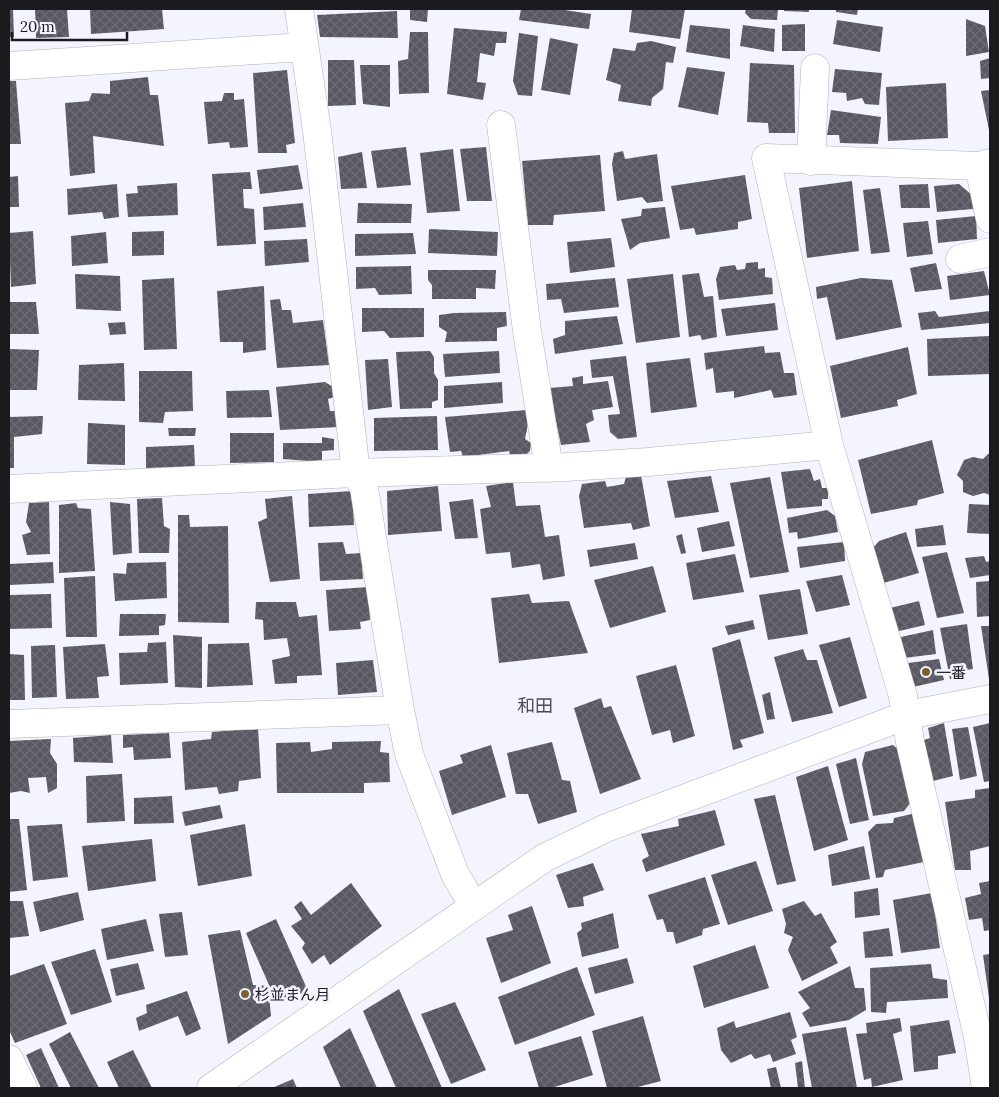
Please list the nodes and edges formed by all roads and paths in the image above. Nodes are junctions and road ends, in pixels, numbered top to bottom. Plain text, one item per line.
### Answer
1 (299, 9) edge
2 (304, 47) junction
3 (9, 66) edge
4 (815, 68) dead end
5 (501, 125) dead end
6 (811, 161) junction
7 (985, 165) edge
8 (990, 219) edge
9 (990, 252) edge
10 (960, 259) dead end
11 (829, 445) junction
12 (549, 468) junction
13 (356, 473) junction
14 (9, 489) edge
15 (990, 699) edge
16 (400, 710) junction
17 (907, 715) junction
18 (9, 724) edge
19 (473, 906) junction
20 (984, 1037) edge
21 (9, 1058) edge
22 (23, 1088) edge
23 (211, 1088) edge
24 (986, 1088) edge

1 - 2 street
2 - 3 street
2 - 13 street
4 - 6 street
5 - 12 street
6 - 7 street
6 - 11 street
7 - 8 street
9 - 10 street
11 - 12 street
11 - 17 street
12 - 13 street
13 - 14 street
13 - 16 street
15 - 17 street
16 - 18 street
16 - 19 street
17 - 19 street
17 - 20 street
19 - 23 street
20 - 24 street
21 - 22 street

